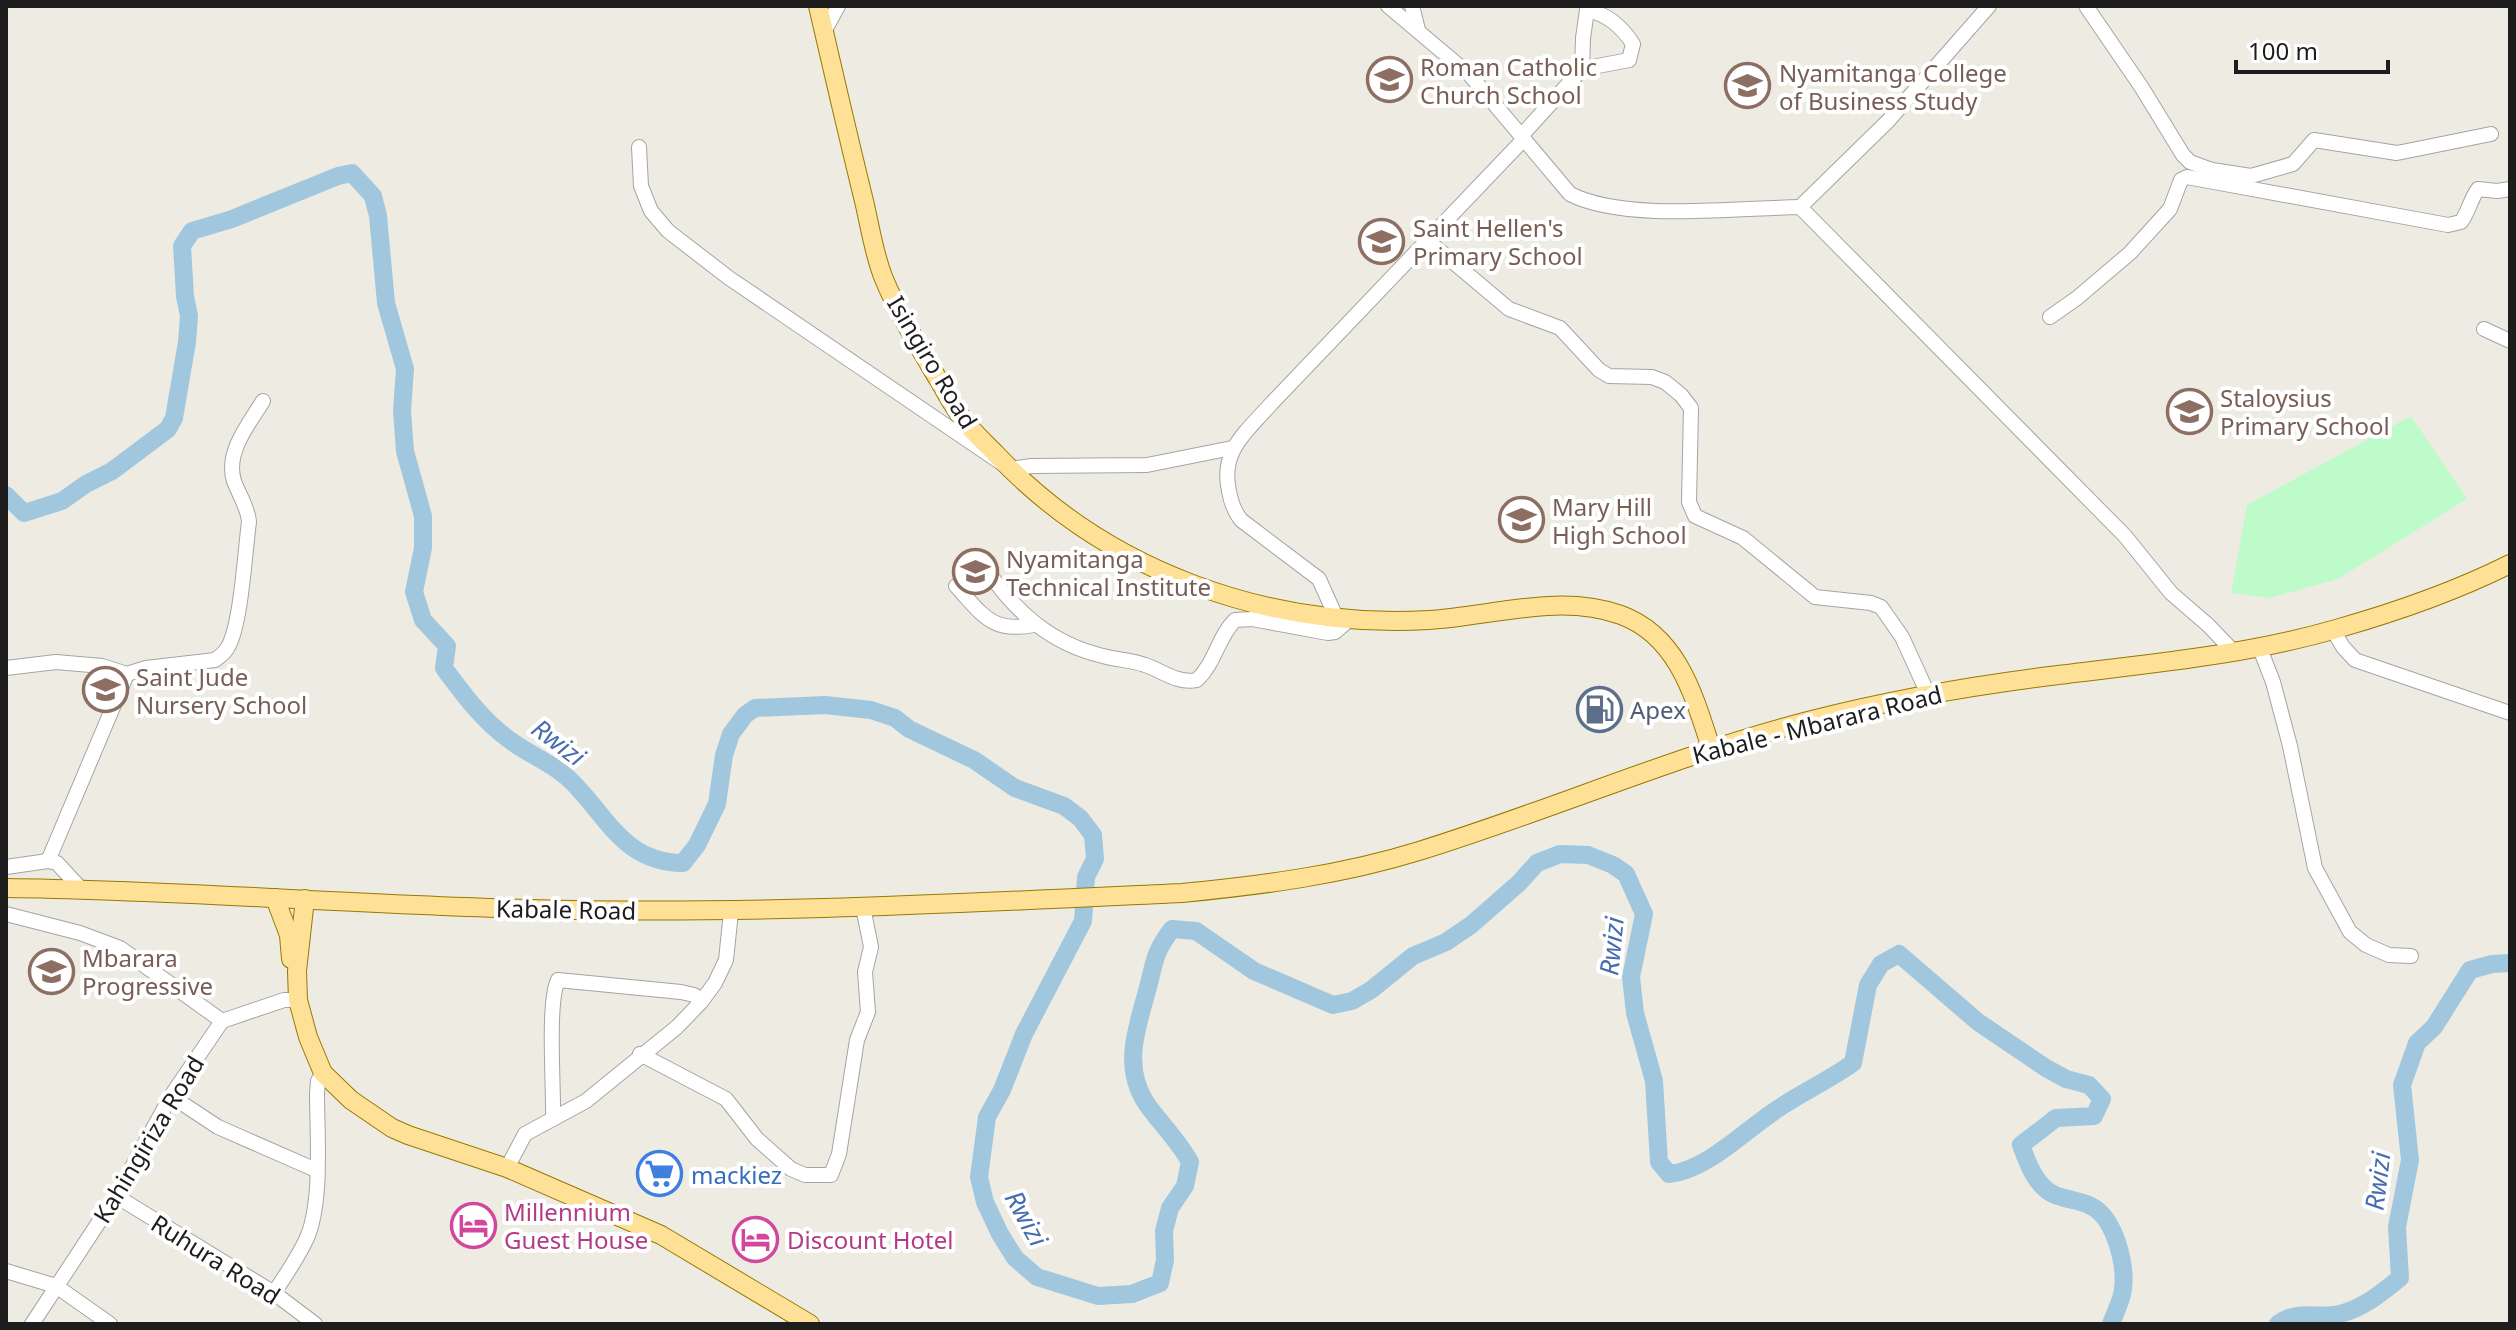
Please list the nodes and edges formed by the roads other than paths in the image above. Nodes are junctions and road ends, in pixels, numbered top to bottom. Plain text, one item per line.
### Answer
1 (818, 6) edge
2 (838, 6) edge
3 (1388, 6) edge
4 (1412, 6) edge
5 (1989, 6) edge
6 (2086, 6) edge
7 (1587, 8) edge
8 (1418, 31) junction
9 (824, 32) junction
10 (1582, 69) junction
11 (2491, 134) dead end
12 (1522, 138) junction
13 (639, 147) dead end
14 (2510, 189) edge
15 (1800, 207) junction
16 (1427, 240) junction
17 (2050, 317) dead end
18 (2484, 329) dead end
19 (2510, 341) edge
20 (263, 401) dead end
21 (1232, 448) junction
22 (1010, 469) junction
23 (2510, 564) edge
24 (987, 570) dead end
25 (956, 586) dead end
26 (1343, 620) junction
27 (1034, 625) junction
28 (2333, 630) junction
29 (2259, 646) junction
30 (2233, 651) junction
31 (6, 668) edge
32 (127, 674) junction
33 (1928, 694) junction
34 (2510, 713) edge
35 (1711, 748) junction
36 (48, 861) junction
37 (6, 867) edge
38 (6, 888) edge
39 (82, 890) junction
40 (1126, 896) joint
41 (275, 898) junction
42 (305, 899) junction
43 (336, 901) junction
44 (863, 907) junction
45 (731, 912) junction
46 (6, 914) edge
47 (302, 939) junction
48 (2411, 956) dead end
49 (295, 1000) junction
50 (701, 1002) junction
51 (222, 1021) junction
52 (640, 1054) junction
53 (321, 1077) junction
54 (171, 1096) junction
55 (553, 1119) junction
56 (507, 1168) junction
57 (316, 1170) junction
58 (116, 1196) junction
59 (6, 1271) edge
60 (56, 1286) junction
61 (274, 1293) junction
62 (32, 1324) edge
63 (110, 1324) edge
64 (315, 1324) edge
65 (809, 1324) edge

1 - 9 main road, Isingiro Road
2 - 9 street
3 - 8 street
4 - 8 street
5 - 15 street
6 - 11 street
7 - 10 street
7 - 10 street
8 - 12 street
9 - 22 main road, Isingiro Road
10 - 12 street
12 - 15 street
12 - 16 street
13 - 22 street
14 - 17 street
15 - 30 street
16 - 21 street
16 - 33 street
18 - 19 street
20 - 32 street
21 - 22 street
21 - 26 street
22 - 26 main road, Isingiro Road
23 - 28 main road, Kabale - Mbarara Road
24 - 27 street
25 - 27 street
26 - 27 street
26 - 35 main road, Isingiro Road
28 - 29 main road, Kabale - Mbarara Road
28 - 34 street
29 - 30 main road, Kabale - Mbarara Road
29 - 48 street
30 - 33 main road, Kabale - Mbarara Road
31 - 32 street
32 - 36 street
33 - 35 main road, Kabale - Mbarara Road
35 - 40 main road, Kabale - Mbarara Road
36 - 37 street
36 - 39 street
38 - 39 main road, Kabale Road
39 - 41 main road, Kabale Road
40 - 44 main road, Kabale Road
41 - 42 main road, Kabale Road
41 - 49 main road
42 - 43 main road, Kabale Road
42 - 47 main road
43 - 45 main road, Kabale Road
43 - 47 main road
44 - 45 main road, Kabale Road
44 - 52 street
45 - 50 street
46 - 51 street
47 - 49 main road
49 - 51 street
49 - 53 main road
50 - 52 street
50 - 55 street
51 - 54 street, Kahingiriza Road
52 - 55 street
53 - 56 main road
53 - 57 street
54 - 57 street
54 - 58 street, Kahingiriza Road
55 - 56 street
56 - 65 main road
57 - 61 street
58 - 60 street, Kahingiriza Road
58 - 61 street, Ruhura Road
59 - 60 street
60 - 62 street, Kahingiriza Road
60 - 63 street
61 - 64 street, Ruhura Road

